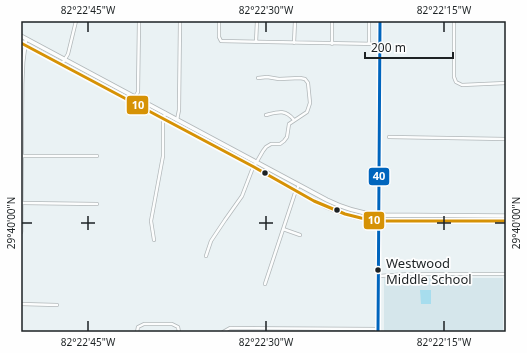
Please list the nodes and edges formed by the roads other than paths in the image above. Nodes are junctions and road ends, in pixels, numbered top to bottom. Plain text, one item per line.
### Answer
1 (76, 21) edge
2 (139, 21) edge
3 (180, 21) edge
4 (219, 21) edge
5 (256, 21) edge
6 (295, 21) edge
7 (332, 21) edge
8 (369, 21) edge
9 (380, 21) edge
10 (454, 21) edge
11 (21, 36) edge
12 (26, 39) junction
13 (256, 42) junction
14 (294, 43) junction
15 (23, 44) edge
16 (332, 44) junction
17 (369, 44) junction
18 (379, 44) junction
19 (65, 59) junction
20 (62, 64) junction
21 (258, 78) dead end
22 (506, 83) edge
23 (135, 97) junction
24 (132, 102) junction
25 (165, 113) junction
26 (266, 115) dead end
27 (164, 119) junction
28 (177, 120) junction
29 (294, 120) junction
30 (389, 137) dead end
31 (506, 139) edge
32 (22, 156) edge
33 (97, 156) dead end
34 (256, 162) junction
35 (254, 167) junction
36 (21, 178) edge
37 (299, 185) junction
38 (296, 191) junction
39 (22, 203) edge
40 (97, 204) dead end
41 (21, 211) edge
42 (378, 215) junction
43 (446, 216) junction
44 (506, 216) edge
45 (378, 221) junction
46 (447, 221) junction
47 (506, 221) edge
48 (283, 229) junction
49 (21, 232) edge
50 (300, 235) dead end
51 (154, 240) dead end
52 (206, 256) dead end
53 (506, 274) edge
54 (378, 276) junction
55 (265, 284) dead end
56 (21, 304) edge
57 (57, 305) dead end
58 (337, 330) edge
59 (378, 330) edge
60 (137, 332) edge
61 (179, 332) edge
62 (223, 332) edge

1 - 19 street
2 - 23 street
3 - 28 street
4 - 13 street
5 - 13 street
6 - 14 street
7 - 16 street
8 - 17 street
9 - 18 main road
10 - 22 street
11 - 12 main road
12 - 15 street
12 - 19 main road
13 - 14 street
14 - 16 street
15 - 20 main road
15 - 32 street
16 - 17 street
17 - 18 street
18 - 42 main road
19 - 20 street
19 - 23 main road
20 - 24 main road
21 - 29 street
23 - 24 street
23 - 25 main road
24 - 27 main road
25 - 27 street
25 - 28 main road
26 - 29 street
27 - 35 main road
27 - 51 street
28 - 34 main road
29 - 34 street
30 - 31 street
32 - 33 street
32 - 36 street
34 - 35 street
34 - 37 main road
35 - 38 main road
35 - 52 street
36 - 39 street
37 - 38 street
37 - 42 main road
38 - 45 main road
38 - 48 street
39 - 40 street
39 - 41 street
41 - 49 street
42 - 43 main road
42 - 45 main road
43 - 44 main road
43 - 46 main road
45 - 46 main road
45 - 54 main road
46 - 47 main road
48 - 50 street
48 - 55 street
53 - 54 street
54 - 59 main road
56 - 57 street
58 - 59 street
58 - 62 street
60 - 61 street

